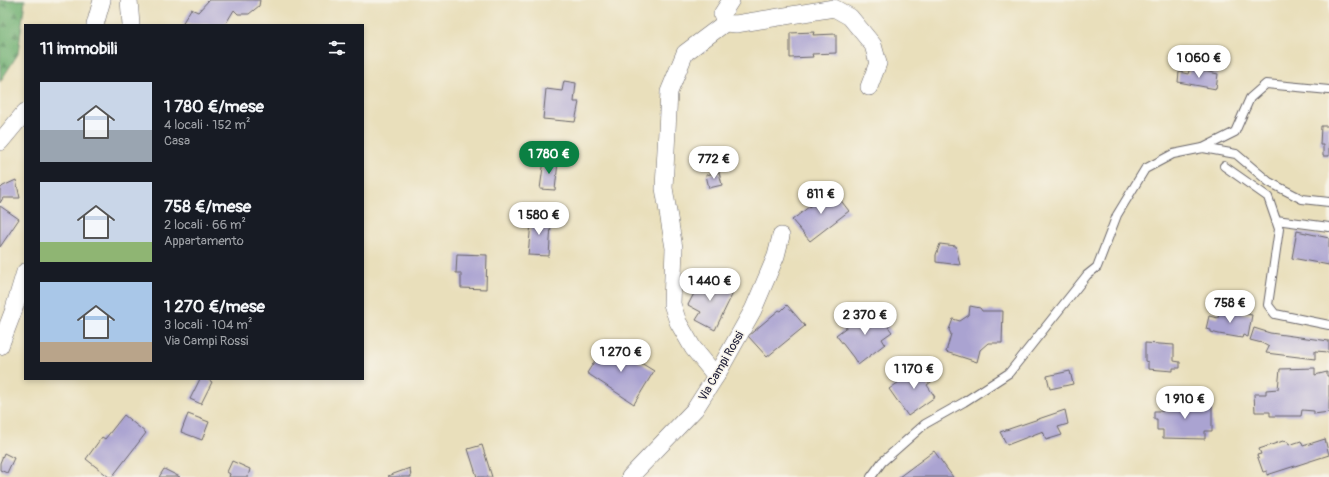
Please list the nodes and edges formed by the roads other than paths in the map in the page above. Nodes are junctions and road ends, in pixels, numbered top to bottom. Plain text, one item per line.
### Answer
1 (102, 0) edge
2 (129, 0) edge
3 (731, 0) edge
4 (725, 23) junction
5 (95, 24) edge
6 (132, 24) edge
7 (869, 87) dead end
8 (1329, 90) edge
9 (24, 113) edge
10 (0, 142) edge
11 (1203, 148) junction
12 (1224, 166) dead end
13 (1329, 202) edge
14 (1276, 220) junction
15 (1329, 227) edge
16 (780, 236) dead end
17 (24, 275) edge
18 (1329, 325) edge
19 (0, 346) edge
20 (716, 376) junction
21 (630, 477) edge
22 (871, 477) edge

1 - 5 street
2 - 6 street
3 - 4 street
4 - 7 street
4 - 20 street
8 - 11 lane
9 - 10 street
11 - 13 lane
11 - 22 lane
12 - 14 lane
14 - 15 lane
14 - 18 lane
16 - 20 street, Via Campi Rossi
17 - 19 street
20 - 21 street, Via Campi Rossi

